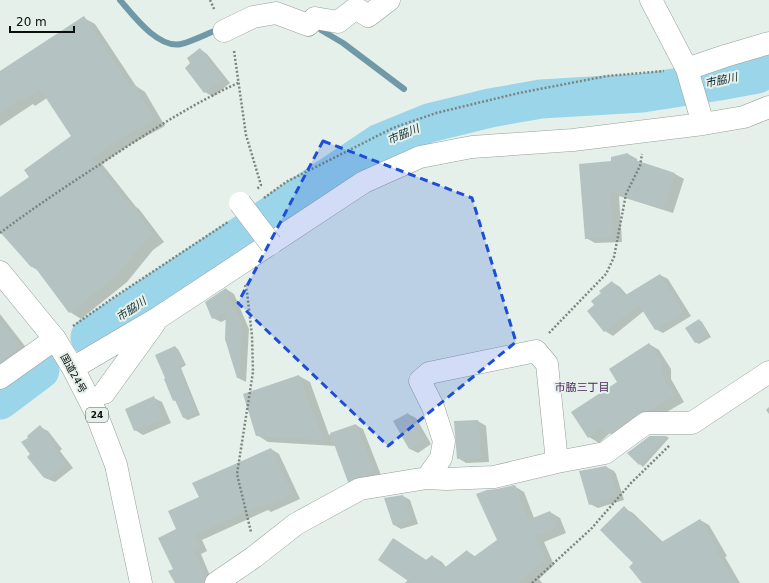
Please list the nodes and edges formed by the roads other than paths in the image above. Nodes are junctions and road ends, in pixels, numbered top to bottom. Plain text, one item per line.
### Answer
1 (389, 0) edge
2 (651, 0) edge
3 (224, 32) road end
4 (769, 43) edge
5 (687, 69) junction
6 (769, 107) edge
7 (702, 124) junction
8 (242, 204) road end
9 (271, 244) junction
10 (0, 272) edge
11 (158, 318) junction
12 (54, 339) junction
13 (73, 368) junction
14 (769, 372) edge
15 (0, 378) edge
16 (104, 393) dead end
17 (557, 462) junction
18 (427, 478) junction
19 (141, 583) edge
20 (216, 583) edge

1 - 3 main road
2 - 5 main road
4 - 5 main road
5 - 7 main road
6 - 7 main road
7 - 9 main road
8 - 9 main road, bridge
9 - 11 main road
10 - 12 main road, 国道24号 / 24
11 - 13 main road
11 - 16 main road
12 - 13 main road, 国道24号 / 24
12 - 15 main road
13 - 19 main road, 国道24号 / 24
14 - 17 main road
17 - 18 main road
17 - 18 main road
18 - 20 main road

